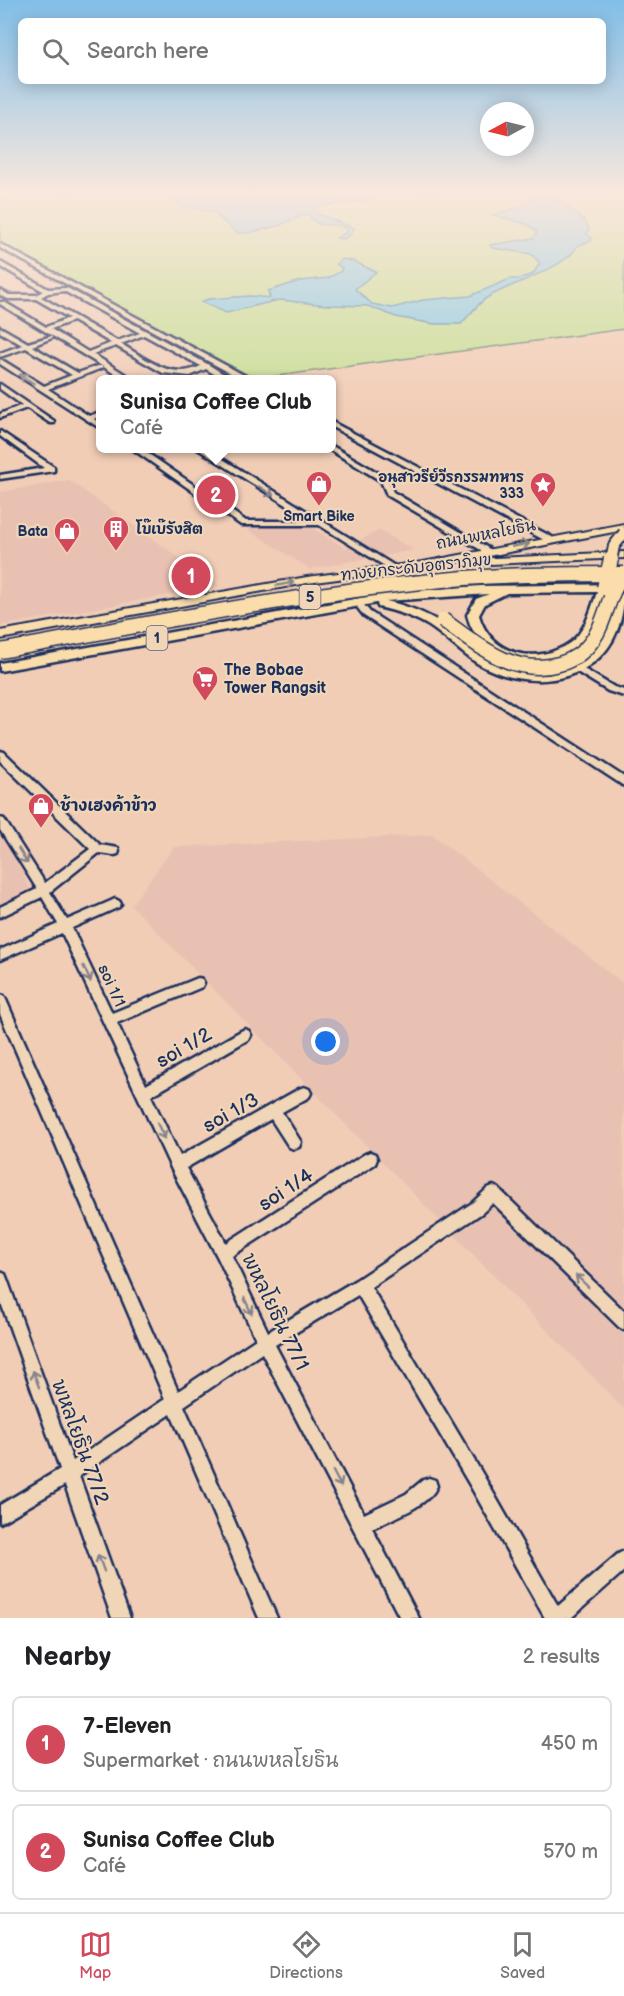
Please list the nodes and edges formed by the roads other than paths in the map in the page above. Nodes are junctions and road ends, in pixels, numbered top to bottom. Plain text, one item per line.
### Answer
1 (8, 269) edge
2 (42, 269) edge
3 (47, 291) junction
4 (0, 292) edge
5 (8, 297) junction
6 (37, 297) junction
7 (1, 305) edge
8 (74, 318) junction
9 (46, 328) junction
10 (0, 329) edge
11 (145, 333) junction
12 (50, 337) junction
13 (116, 343) junction
14 (27, 345) junction
15 (88, 354) junction
16 (0, 355) edge
17 (0, 361) edge
18 (207, 366) junction
19 (100, 367) junction
20 (165, 372) junction
21 (190, 374) joint
22 (112, 375) edge
23 (123, 375) edge
24 (163, 375) edge
25 (222, 375) edge
26 (240, 375) edge
27 (78, 376) junction
28 (0, 386) edge
29 (44, 389) junction
30 (27, 405) junction
31 (96, 415) edge
32 (0, 416) edge
33 (89, 418) junction
34 (52, 422) dead end
35 (96, 423) edge
36 (336, 426) edge
37 (0, 433) edge
38 (336, 452) edge
39 (141, 453) edge
40 (207, 453) edge
41 (0, 477) edge
42 (319, 523) junction
43 (624, 527) edge
44 (624, 533) edge
45 (549, 539) junction
46 (489, 551) junction
47 (624, 555) edge
48 (423, 565) junction
49 (394, 568) junction
50 (623, 570) edge
51 (624, 586) edge
52 (528, 588) junction
53 (604, 588) junction
54 (624, 597) edge
55 (382, 604) junction
56 (361, 607) junction
57 (314, 610) junction
58 (620, 616) edge
59 (0, 635) edge
60 (0, 646) edge
61 (0, 651) edge
62 (0, 659) edge
63 (0, 667) edge
64 (577, 668) junction
65 (624, 693) edge
66 (0, 755) edge
67 (624, 782) edge
68 (0, 822) edge
69 (97, 849) junction
70 (114, 851) dead end
71 (43, 891) junction
72 (115, 904) dead end
73 (0, 912) edge
74 (65, 926) junction
75 (0, 955) edge
76 (198, 983) dead end
77 (0, 1000) edge
78 (108, 1021) junction
79 (245, 1035) dead end
80 (304, 1093) dead end
81 (143, 1094) junction
82 (274, 1111) junction
83 (294, 1142) dead end
84 (369, 1159) dead end
85 (177, 1165) junction
86 (223, 1253) junction
87 (0, 1279) edge
88 (361, 1285) junction
89 (624, 1322) edge
90 (265, 1342) junction
91 (174, 1402) junction
92 (69, 1473) junction
93 (429, 1486) dead end
94 (0, 1515) edge
95 (361, 1524) junction
96 (624, 1560) edge
97 (121, 1618) edge
98 (268, 1618) edge
99 (410, 1618) edge
100 (556, 1618) edge

1 - 3 street
2 - 26 street
3 - 6 street
3 - 11 street
4 - 5 street
5 - 6 street
5 - 7 street
6 - 8 street
7 - 9 street
7 - 12 street
8 - 9 street
8 - 13 street
9 - 15 street
10 - 14 street
11 - 13 street
11 - 18 street
12 - 14 street
12 - 19 street
13 - 15 street
13 - 20 street
14 - 16 street
14 - 27 street
15 - 23 street
29 -> 17 street
18 - 21 street
18 - 25 street
19 - 22 street
19 - 27 street
20 - 21 street
20 - 24 street
27 - 29 street
28 - 30 street
29 - 33 street
30 - 32 street
30 - 34 street
31 - 33 street
33 - 35 street
36 - 45 street
37 - 41 street
38 - 46 street
39 - 42 street
40 -> 42 street
42 - 49 street
43 - 45 main road, ถนนพหลโยธิน / 1
44 - 53 highway, bridge
46 -> 45 main road, ถนนพหลโยธิน / 1
46 - 48 main road, ถนนพหลโยธิน / 1
47 - 48 main road
48 - 49 main road, ถนนพหลโยธิน / 1
59 -> 49 main road, ถนนพหลโยธิน / 1
50 - 53 highway, bridge
50 - 55 highway, bridge
50 - 60 highway, ถนนพหลโยธิน / 1
50 - 61 highway, ทางยกระดับอุตราภิมุข / 5, bridge
51 - 52 highway
51 - 62 highway, ทางยกระดับอุตราภิมุข / 5, bridge
52 - 53 highway
52 - 57 highway, 1
54 - 58 highway
55 - 56 highway, 1
55 - 64 highway
56 - 57 highway, 1
56 - 67 street
57 - 63 highway, 1
58 - 64 highway
64 - 65 street
66 - 69 street
68 -> 71 street
69 - 70 street
69 - 71 street
71 - 73 street
71 - 74 street
72 - 74 street
74 - 75 street
74 -> 78 street, soi 1/1
76 - 78 street, soi 1/1
77 - 91 street
78 - 81 street, พหลโยธิน 77/1
79 - 81 street, soi 1/2
80 - 82 street, soi 1/3
81 -> 85 street, พหลโยธิน 77/1
82 - 83 street
82 - 85 street, soi 1/3
84 - 86 street, soi 1/4
85 - 86 street, พหลโยธิน 77/1
86 -> 90 street, พหลโยธิน 77/1
92 -> 87 street, พหลโยธิน 77/2
89 -> 88 street
88 - 90 street
88 - 100 street
90 - 91 street
90 -> 95 street, พหลโยธิน 77/1
91 - 92 street
91 - 98 street
92 - 94 street
97 -> 92 street, พหลโยธิน 77/2
93 - 95 street
95 - 99 street, พหลโยธิน 77/1
96 - 100 street

